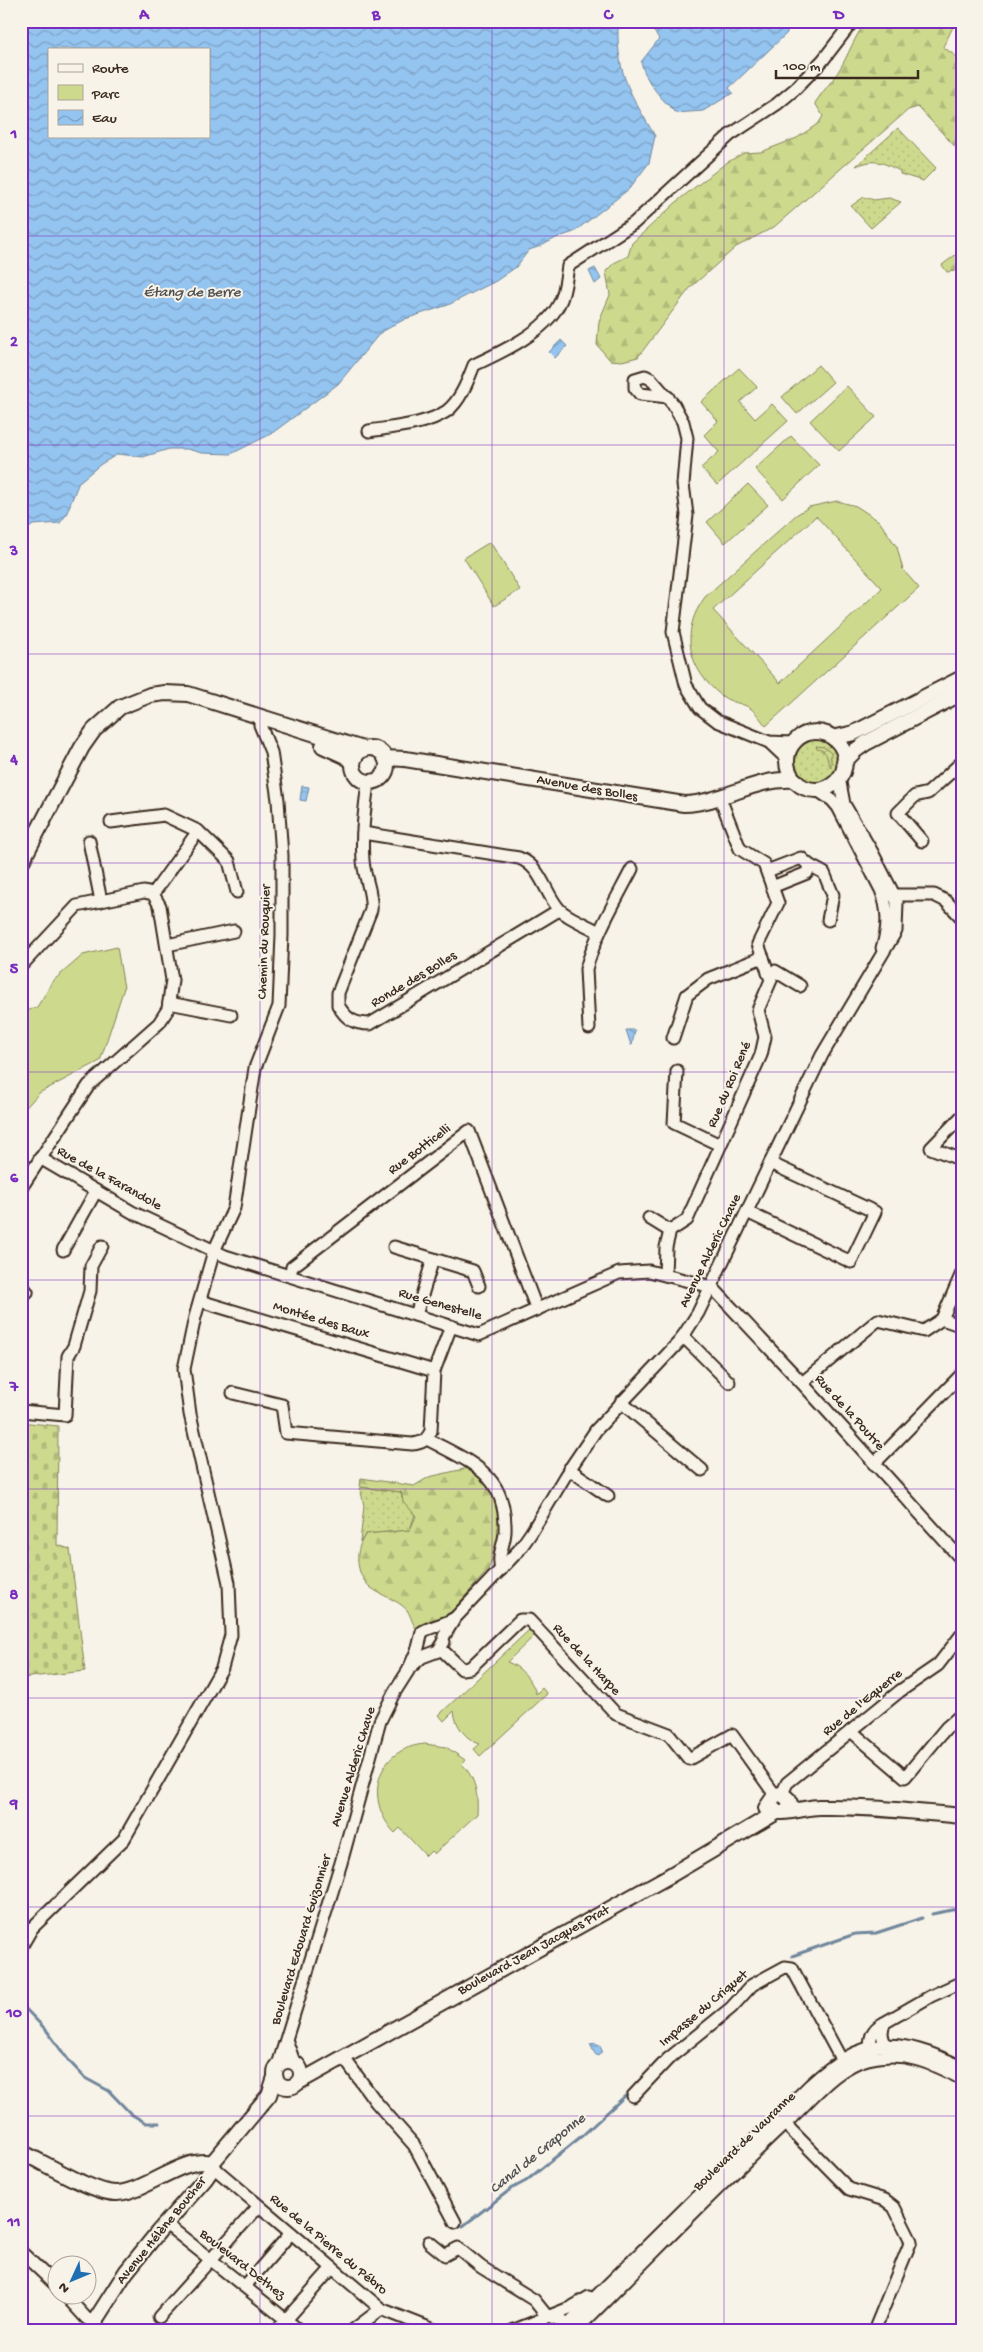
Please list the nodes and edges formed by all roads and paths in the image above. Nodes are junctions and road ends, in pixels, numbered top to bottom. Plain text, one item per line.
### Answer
1 (853, 21) edge
2 (668, 397) dead end
3 (369, 430) dead end
4 (962, 678) edge
5 (962, 693) edge
6 (260, 721) junction
7 (834, 738) junction
8 (769, 742) junction
9 (793, 743) junction
10 (363, 749) junction
11 (787, 760) junction
12 (353, 762) junction
13 (844, 762) junction
14 (962, 762) edge
15 (386, 764) junction
16 (839, 777) junction
17 (794, 780) junction
18 (368, 782) junction
19 (754, 784) junction
20 (817, 790) junction
21 (720, 798) junction
22 (112, 822) dead end
23 (198, 831) junction
24 (363, 833) junction
25 (90, 841) dead end
26 (922, 841) dead end
27 (21, 863) edge
28 (809, 865) junction
29 (632, 869) dead end
30 (767, 871) junction
31 (772, 887) junction
32 (237, 892) dead end
33 (153, 894) junction
34 (888, 895) junction
35 (101, 901) junction
36 (559, 910) junction
37 (962, 918) edge
38 (828, 920) dead end
39 (234, 931) dead end
40 (599, 932) junction
41 (167, 945) junction
42 (763, 957) junction
43 (21, 966) edge
44 (768, 973) junction
45 (800, 986) dead end
46 (169, 1003) junction
47 (231, 1015) dead end
48 (589, 1028) dead end
49 (673, 1038) dead end
50 (677, 1070) dead end
51 (962, 1116) edge
52 (720, 1145) junction
53 (40, 1158) junction
54 (962, 1160) edge
55 (770, 1163) junction
56 (21, 1188) edge
57 (96, 1191) junction
58 (747, 1212) junction
59 (649, 1218) dead end
60 (670, 1231) junction
61 (102, 1246) dead end
62 (394, 1247) dead end
63 (63, 1250) dead end
64 (214, 1251) junction
65 (433, 1259) junction
66 (962, 1273) edge
67 (290, 1275) junction
68 (665, 1275) junction
69 (21, 1284) edge
70 (479, 1286) dead end
71 (712, 1287) junction
72 (21, 1299) edge
73 (200, 1301) junction
74 (537, 1310) junction
75 (416, 1315) junction
76 (942, 1319) junction
77 (451, 1326) junction
78 (962, 1326) edge
79 (683, 1336) junction
80 (434, 1371) junction
81 (962, 1374) edge
82 (728, 1382) dead end
83 (802, 1383) junction
84 (233, 1393) dead end
85 (621, 1402) junction
86 (21, 1411) edge
87 (427, 1439) junction
88 (874, 1464) junction
89 (569, 1469) junction
90 (702, 1470) dead end
91 (608, 1496) dead end
92 (962, 1560) edge
93 (501, 1570) junction
94 (455, 1618) junction
95 (434, 1628) junction
96 (962, 1634) edge
97 (444, 1636) junction
98 (419, 1641) junction
99 (435, 1651) junction
100 (408, 1671) junction
101 (962, 1714) edge
102 (851, 1731) junction
103 (780, 1803) junction
104 (962, 1816) edge
105 (346, 1847) joint
106 (21, 1946) edge
107 (962, 1982) edge
108 (884, 2023) junction
109 (287, 2042) junction
110 (887, 2050) junction
111 (871, 2052) junction
112 (344, 2058) junction
113 (841, 2059) junction
114 (962, 2067) edge
115 (298, 2071) junction
116 (279, 2077) junction
117 (962, 2079) edge
118 (633, 2096) dead end
119 (785, 2124) junction
120 (21, 2152) edge
121 (212, 2163) junction
122 (259, 2206) junction
123 (455, 2222) dead end
124 (166, 2224) junction
125 (291, 2233) junction
126 (429, 2242) dead end
127 (21, 2252) edge
128 (211, 2260) junction
129 (332, 2268) junction
130 (48, 2278) edge
131 (245, 2286) junction
132 (603, 2289) junction
133 (73, 2304) edge
134 (381, 2310) junction
135 (546, 2315) junction
136 (159, 2317) dead end
137 (286, 2319) junction
138 (95, 2327) edge
139 (575, 2328) edge
140 (276, 2331) edge
141 (300, 2331) edge
142 (352, 2331) edge
143 (438, 2331) edge
144 (512, 2331) edge
145 (874, 2331) edge

1 - 3 street
2 - 8 street
4 - 7 main road
5 - 13 main road
6 - 10 main road
6 - 12 main road
6 - 27 main road
6 - 64 street, Chemin du Rouquier
7 - 9 main road
7 - 13 main road
8 - 9 street
8 - 11 street
9 - 11 main road
10 - 12 main road
10 - 15 main road
11 - 17 main road
11 - 19 main road, Avenue des Bolles
12 - 18 main road
13 - 16 main road
14 - 26 street
15 - 18 main road
15 - 21 main road, Avenue des Bolles
16 - 20 main road
16 - 34 street, Avenue Alderic Chave
17 - 19 main road, Avenue des Bolles
17 - 20 main road
18 - 24 street, Ronde des Bolles
19 - 21 main road, Avenue des Bolles
20 - 34 street, Avenue Alderic Chave
21 - 30 street
22 - 23 street
23 - 32 street
23 - 33 street
24 - 36 street
24 - 36 street, Ronde des Bolles
25 - 35 street
28 - 30 street
28 - 31 street
28 - 38 street
29 - 40 street
30 - 31 street, Rue du Roi René
31 - 42 street, Rue du Roi René
33 - 35 street
33 - 41 street, Rue de la Farandole
34 - 37 street
34 - 55 street, Avenue Alderic Chave
35 - 43 street
36 - 40 street
39 - 41 street
40 - 48 street
41 - 46 street, Rue de la Farandole
42 - 44 street, Rue du Roi René
42 - 49 street
44 - 45 street
44 - 52 street, Rue du Roi René
46 - 47 street
46 - 53 street, Rue de la Farandole
50 - 52 street
51 - 54 street
52 - 60 street, Rue du Roi René
53 - 56 street
53 - 57 street, Rue de la Farandole
55 - 58 street, Avenue Alderic Chave
55 - 58 street
57 - 63 street
57 - 64 street, Rue de la Farandole
58 - 71 street, Avenue Alderic Chave
59 - 60 street
60 - 68 street
61 - 86 street
62 - 65 street
64 - 67 street, Rue Genestelle
64 - 73 street, Chemin du Rouquier
65 - 70 street
65 - 75 street
66 - 76 street
67 - 74 street, Rue Botticelli
67 - 75 street, Rue Genestelle
68 - 71 street, Rue Genestelle
68 - 74 street, Rue Genestelle
69 - 72 street
71 - 79 street, Avenue Alderic Chave
71 - 83 street, Rue de la Poutre
73 - 80 street, Montée des Baux
73 - 106 street, Chemin du Rouquier
74 - 77 street, Rue Genestelle
75 - 77 street, Rue Genestelle
76 - 78 street
76 - 83 street
77 - 80 street
79 - 82 street
79 - 85 street, Avenue Alderic Chave
80 - 87 street
81 - 88 street
83 - 88 street, Rue de la Poutre
84 - 87 street
85 - 89 street, Avenue Alderic Chave
85 - 90 street
87 - 93 street
88 - 92 street, Rue de la Poutre
89 - 91 street
89 - 93 street, Avenue Alderic Chave
93 - 94 street, Avenue Alderic Chave
94 - 95 street, Avenue Alderic Chave
94 - 97 street, Avenue Alderic Chave
95 - 97 street
95 - 98 street
96 - 102 street, Rue de l'Equerre
97 - 99 street
98 - 99 street
98 - 100 street, Avenue Alderic Chave
99 - 100 street, Avenue Alderic Chave
99 - 103 street, Rue de la Harpe
100 - 105 street, Avenue Alderic Chave
101 - 102 street
102 - 103 street, Rue de l'Equerre
103 - 104 main road, Boulevard Jean Jacques Prat
103 - 112 main road, Boulevard Jean Jacques Prat
105 - 109 street, Boulevard Edouard Guizonnier
107 - 108 street
108 - 110 street
108 - 111 street
109 - 115 street, Boulevard Edouard Guizonnier
109 - 116 street, Boulevard Edouard Guizonnier
110 - 111 street, Boulevard de Vauranne
110 - 114 street, Boulevard de Vauranne
110 - 117 street, Boulevard de Vauranne
111 - 113 street, Boulevard de Vauranne
111 - 119 street, Boulevard de Vauranne
112 - 115 main road, Boulevard Jean Jacques Prat
112 - 123 street
113 - 118 street, Impasse du Criquet
113 - 132 street, Boulevard de Vauranne
115 - 116 main road
115 - 116 main road
116 - 121 main road, Avenue Hélène Boucher
119 - 139 street, Boulevard de Vauranne
119 - 145 street
120 - 121 main road
121 - 122 street, Rue de la Pierre du Pébro
121 - 124 main road, Avenue Hélène Boucher
122 - 125 street, Rue de la Pierre du Pébro
122 - 128 street
124 - 128 street, Boulevard Dethez
124 - 138 main road, Avenue Hélène Boucher
125 - 129 street, Rue de la Pierre du Pébro
125 - 131 street
126 - 135 street
127 - 130 street
128 - 131 street, Boulevard Dethez
128 - 136 street
129 - 134 street, Rue de la Pierre du Pébro
129 - 137 street
131 - 137 street, Boulevard Dethez
132 - 135 street, Boulevard de Vauranne
132 - 139 street, Boulevard de Vauranne
133 - 138 street
134 - 142 street
134 - 143 street, Rue de la Pierre du Pébro
135 - 139 street
135 - 144 street
137 - 140 street
137 - 141 street, Boulevard Dethez

